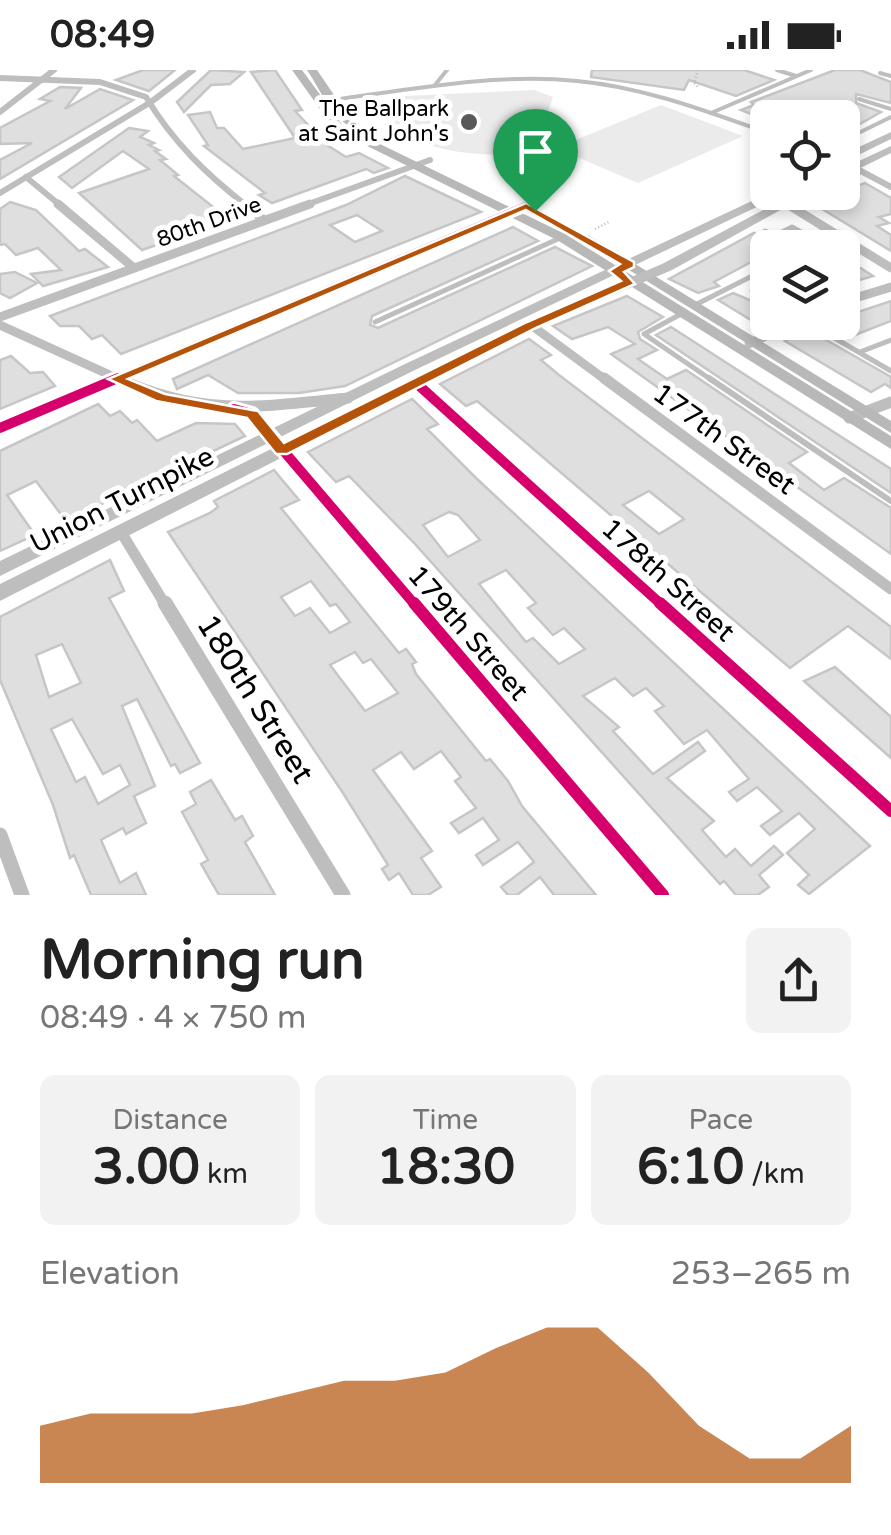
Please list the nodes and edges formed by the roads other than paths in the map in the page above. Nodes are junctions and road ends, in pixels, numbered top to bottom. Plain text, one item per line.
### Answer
1 (54, 70) edge
2 (193, 70) edge
3 (297, 70) edge
4 (312, 70) edge
5 (447, 70) edge
6 (777, 70) edge
7 (811, 70) edge
8 (880, 73) dead end
9 (797, 76) junction
10 (891, 76) edge
11 (0, 78) edge
12 (46, 79) junction
13 (434, 86) junction
14 (859, 99) dead end
15 (332, 100) junction
16 (151, 102) junction
17 (317, 102) junction
18 (891, 109) edge
19 (0, 112) edge
20 (711, 112) junction
21 (891, 117) edge
22 (750, 126) edge
23 (860, 132) edge
24 (891, 135) edge
25 (891, 149) edge
26 (860, 151) edge
27 (424, 162) junction
28 (860, 165) edge
29 (860, 169) edge
30 (26, 177) junction
31 (891, 186) edge
32 (0, 193) edge
33 (520, 209) junction
34 (760, 210) edge
35 (802, 210) edge
36 (264, 220) junction
37 (828, 229) junction
38 (825, 230) edge
39 (561, 237) junction
40 (134, 268) junction
41 (891, 268) edge
42 (630, 273) junction
43 (750, 277) edge
44 (891, 287) edge
45 (860, 296) edge
46 (687, 310) junction
47 (0, 317) edge
48 (375, 322) dead end
49 (0, 325) edge
50 (531, 325) junction
51 (758, 340) edge
52 (837, 340) edge
53 (891, 340) edge
54 (745, 346) junction
55 (859, 353) junction
56 (891, 371) edge
57 (116, 379) junction
58 (416, 382) junction
59 (349, 398) junction
60 (891, 402) edge
61 (234, 409) junction
62 (856, 415) junction
63 (0, 428) edge
64 (891, 428) edge
65 (276, 444) junction
66 (891, 444) edge
67 (891, 501) edge
68 (120, 532) junction
69 (0, 569) edge
70 (891, 590) edge
71 (0, 593) edge
72 (891, 811) edge
73 (0, 834) edge
74 (22, 895) edge
75 (343, 895) edge
76 (663, 895) edge

1 - 12 street
2 - 16 street
3 - 17 main road
4 - 15 main road
5 - 13 lane
6 - 9 lane
7 - 9 lane
8 - 10 lane
9 - 20 lane
11 - 12 street
12 - 16 street
12 - 19 street
13 - 15 lane
13 - 20 lane
14 - 18 lane
15 - 17 lane
15 - 27 main road
16 - 30 street
16 - 36 street
17 - 27 main road
20 - 22 lane
21 - 23 lane
24 - 26 main road
25 - 28 main road
27 - 33 main road
27 - 36 street, 80th Drive
29 - 31 street
30 - 32 street
30 - 40 street
33 - 39 main road
33 - 42 main road
33 - 57 street
34 - 42 main road, Union Turnpike
35 - 37 street
36 - 40 street, 80th Drive
37 - 38 lane
37 - 41 street
39 - 42 main road
39 - 48 lane
40 - 47 street, 80th Drive
42 - 46 main road
42 - 50 main road, Union Turnpike
42 - 59 main road, Union Turnpike
43 - 46 lane
44 - 45 street
46 - 54 main road
46 - 67 lane
49 - 57 street
50 - 58 main road, Union Turnpike
50 - 70 street, 177th Street
51 - 54 street
52 - 55 lane
53 - 55 lane
54 - 62 main road
55 - 56 lane
57 - 61 street
57 - 63 street
58 - 65 main road, Union Turnpike
58 - 72 street, 178th Street
59 - 61 street
59 - 65 main road, Union Turnpike
60 - 62 street
61 - 65 street, 179th Street
62 - 64 main road
62 - 66 main road
65 - 68 main road, Union Turnpike
65 - 69 main road, Union Turnpike
65 - 76 street, 179th Street
68 - 71 main road, Union Turnpike
68 - 75 street, 180th Street
73 - 74 street

